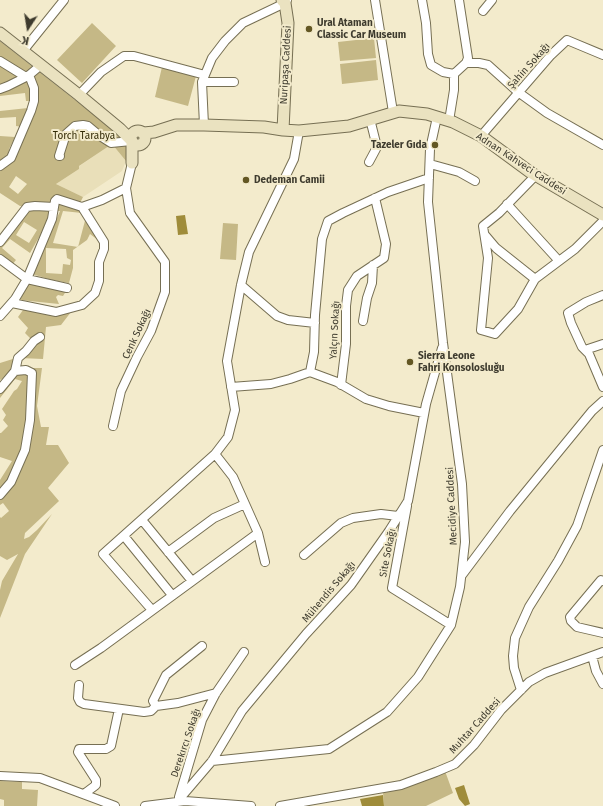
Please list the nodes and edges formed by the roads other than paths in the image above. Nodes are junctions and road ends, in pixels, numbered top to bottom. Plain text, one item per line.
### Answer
1 (64, 0) edge
2 (375, 0) edge
3 (422, 0) edge
4 (459, 0) edge
5 (492, 0) edge
6 (285, 1) edge
7 (483, 11) dead end
8 (0, 33) edge
9 (23, 51) junction
10 (603, 56) edge
11 (0, 61) edge
12 (466, 63) junction
13 (41, 65) junction
14 (454, 74) junction
15 (27, 76) junction
16 (204, 79) junction
17 (234, 82) dead end
18 (0, 89) edge
19 (518, 92) junction
20 (79, 95) junction
21 (393, 112) junction
22 (437, 117) junction
23 (370, 119) junction
24 (449, 121) junction
25 (204, 125) junction
26 (283, 130) junction
27 (299, 131) junction
28 (481, 136) junction
29 (139, 138) junction
30 (603, 145) edge
31 (60, 156) dead end
32 (369, 162) dead end
33 (132, 163) joint
34 (430, 164) junction
35 (0, 166) edge
36 (536, 175) junction
37 (429, 178) junction
38 (475, 181) dead end
39 (126, 188) junction
40 (375, 198) junction
41 (508, 204) junction
42 (54, 207) junction
43 (82, 207) junction
44 (603, 215) edge
45 (603, 222) edge
46 (484, 235) junction
47 (0, 242) edge
48 (0, 259) edge
49 (559, 261) junction
50 (373, 264) junction
51 (27, 279) junction
52 (535, 279) junction
53 (241, 285) junction
54 (67, 288) dead end
55 (603, 295) edge
56 (12, 303) junction
57 (0, 316) edge
58 (363, 321) dead end
59 (315, 323) junction
60 (40, 338) dead end
61 (443, 343) junction
62 (603, 344) edge
63 (585, 350) junction
64 (15, 371) junction
65 (310, 372) junction
66 (341, 384) junction
67 (231, 387) junction
68 (603, 387) edge
69 (0, 389) edge
70 (603, 401) edge
71 (424, 413) junction
72 (113, 426) dead end
73 (603, 450) edge
74 (215, 454) junction
75 (0, 495) edge
76 (408, 501) junction
77 (245, 504) junction
78 (398, 516) junction
79 (142, 520) junction
80 (258, 533) junction
81 (124, 536) junction
82 (168, 552) junction
83 (304, 556) dead end
84 (266, 562) dead end
85 (462, 576) junction
86 (192, 581) junction
87 (603, 581) edge
88 (172, 595) junction
89 (152, 610) junction
90 (451, 625) junction
91 (603, 633) edge
92 (202, 646) dead end
93 (244, 652) dead end
94 (603, 652) edge
95 (592, 656) junction
96 (75, 665) dead end
97 (603, 684) edge
98 (79, 685) dead end
99 (521, 690) junction
100 (216, 693) junction
101 (156, 706) junction
102 (119, 709) junction
103 (212, 760) junction
104 (0, 776) edge
105 (84, 794) junction
106 (177, 802) junction
107 (115, 806) edge
108 (145, 806) edge
109 (251, 806) edge
110 (280, 806) edge

1 - 9 street
2 - 21 street
3 - 14 street
4 - 12 street
5 - 7 street
6 - 16 street
6 - 26 main road, Nuripaşa Caddesi
8 - 9 main road
9 - 13 main road
10 - 19 street, Şahin Sokağı
11 - 15 street
12 - 14 street
12 - 19 street
13 - 15 street
13 - 20 main road
14 - 24 street
15 - 18 street
15 - 35 street
16 - 17 street
16 - 20 street
16 - 25 street
19 - 28 street, Şahin Sokağı
19 - 30 street
20 - 29 main road
21 - 22 main road, Adnan Kahveci Caddesi
21 - 23 main road, Adnan Kahveci Caddesi
22 - 24 main road, Adnan Kahveci Caddesi
22 - 34 street, Mecidiye Caddesi
23 - 27 main road, Adnan Kahveci Caddesi
23 - 32 street
24 - 28 main road, Adnan Kahveci Caddesi
25 - 26 main road, Adnan Kahveci Caddesi
25 - 29 main road, Adnan Kahveci Caddesi
26 - 27 main road, Adnan Kahveci Caddesi
27 - 53 street
28 - 36 main road, Adnan Kahveci Caddesi
29 - 31 street
29 - 33 main road
33 - 39 street, Cenk Sokağı
34 - 37 street, Mecidiye Caddesi
34 - 38 street
36 - 41 street
36 - 44 main road, Adnan Kahveci Caddesi
37 - 40 street
37 - 61 street, Mecidiye Caddesi
39 - 43 street
39 - 72 street, Cenk Sokağı
40 - 50 street, Yalçın Sokağı
40 - 59 street
41 - 46 street
41 - 49 street
42 - 43 street
42 - 47 street
42 - 51 street
43 - 56 street
45 - 49 street
46 - 52 street
46 - 52 street
48 - 51 street
49 - 52 street
50 - 58 street
50 - 66 street, Yalçın Sokağı
51 - 54 street
51 - 56 street
53 - 59 street
53 - 67 street
55 - 63 street
56 - 57 street
59 - 65 street
60 - 64 street
61 - 71 street, Mühendis Sokağı
61 - 85 street, Mecidiye Caddesi
62 - 63 street
63 - 68 street
64 - 69 street
64 - 75 street
65 - 66 street
65 - 67 street
66 - 71 street
67 - 74 street
70 - 85 street
71 - 76 street, Mühendis Sokağı
73 - 99 street
74 - 77 street
74 - 79 street
76 - 78 street, Mühendis Sokağı
76 - 90 street, Site Sokağı
77 - 80 street
77 - 82 street
78 - 83 street
78 - 103 street, Mühendis Sokağı
79 - 81 street
79 - 82 street
80 - 84 street
80 - 86 street
81 - 88 street
81 - 89 street
82 - 86 street
85 - 90 street, Mecidiye Caddesi
86 - 88 street
87 - 91 street
88 - 89 street
89 - 96 street
90 - 103 street, Mecidiye Caddesi
92 - 101 street
93 - 100 street, Derekırcı Sokağı
94 - 95 street, Muhtar Caddesi
95 - 97 street
95 - 99 street, Muhtar Caddesi
98 - 102 street
99 - 110 street, Muhtar Caddesi
100 - 101 street
100 - 106 street, Derekırcı Sokağı
101 - 102 street
102 - 105 street
103 - 106 street, Mühendis Sokağı
104 - 105 street
105 - 107 street
106 - 108 street
106 - 109 street

